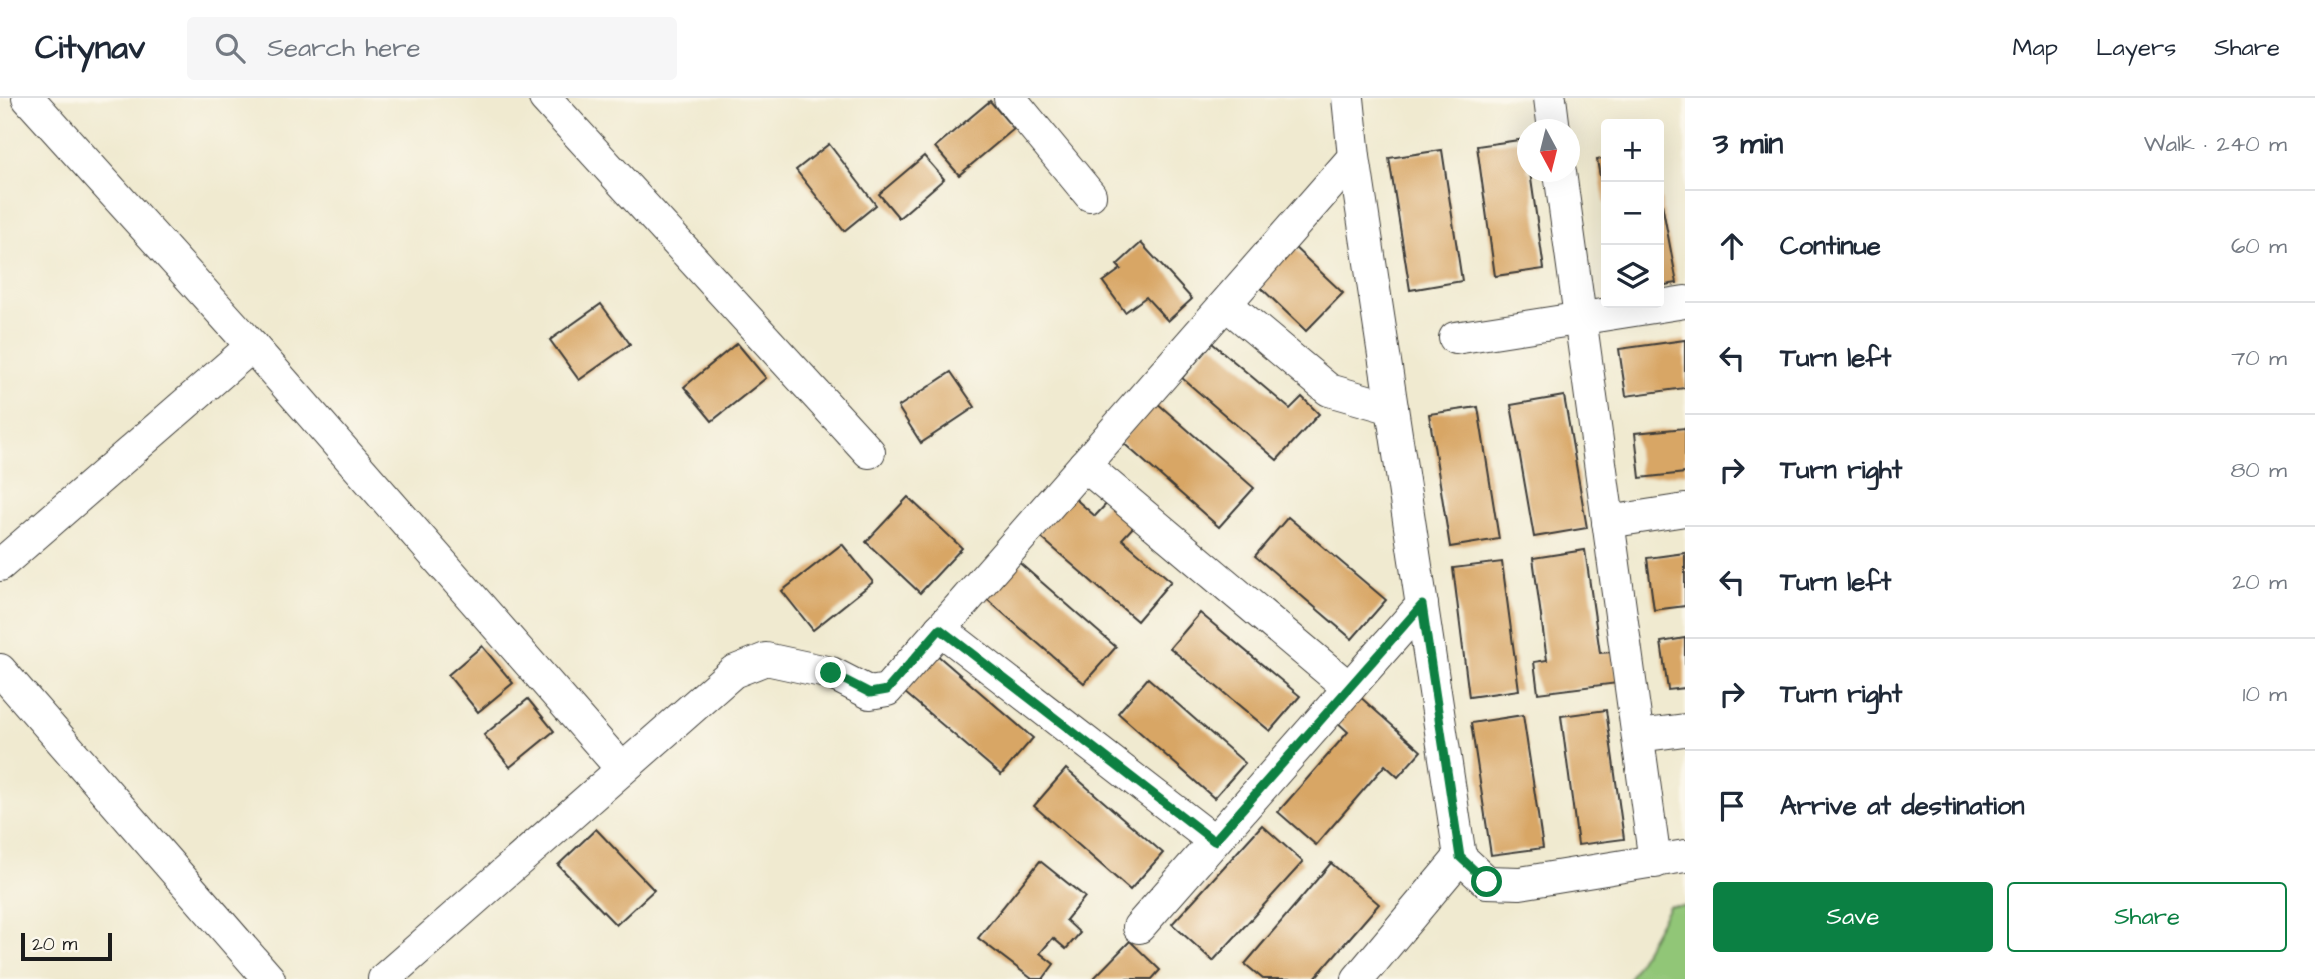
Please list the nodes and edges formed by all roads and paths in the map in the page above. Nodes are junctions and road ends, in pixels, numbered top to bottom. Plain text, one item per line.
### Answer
1 (28, 98) edge
2 (545, 98) edge
3 (1010, 98) edge
4 (1348, 98) edge
5 (1550, 98) edge
6 (1553, 119) edge
7 (1354, 157) junction
8 (1561, 182) edge
9 (1090, 195) dead end
10 (1685, 302) edge
11 (1226, 304) junction
12 (1580, 317) junction
13 (1454, 338) dead end
14 (252, 346) junction
15 (1392, 408) junction
16 (869, 452) dead end
17 (1084, 465) junction
18 (1685, 510) edge
19 (1608, 522) junction
20 (0, 565) edge
21 (1422, 605) junction
22 (940, 629) junction
23 (0, 670) edge
24 (1349, 688) junction
25 (1685, 730) edge
26 (1638, 736) junction
27 (622, 769) junction
28 (1214, 841) junction
29 (1460, 857) junction
30 (1670, 859) edge
31 (1139, 927) dead end
32 (269, 979) edge
33 (384, 979) edge
34 (1357, 979) edge

1 - 14 street
2 - 16 street
3 - 9 street
4 - 7 street
5 - 6 street
7 - 11 street
7 - 15 street
8 - 12 street
10 - 12 street
11 - 15 street
11 - 17 street
12 - 13 street
12 - 19 street
14 - 20 street
14 - 27 street
15 - 21 street
17 - 22 street
17 - 24 street
18 - 19 street
19 - 26 street
21 - 24 street
21 - 29 street
22 - 27 street
22 - 28 street
23 - 32 street
24 - 28 street
25 - 26 street
26 - 30 street
27 - 33 street
28 - 31 street
29 - 30 street
29 - 34 street

